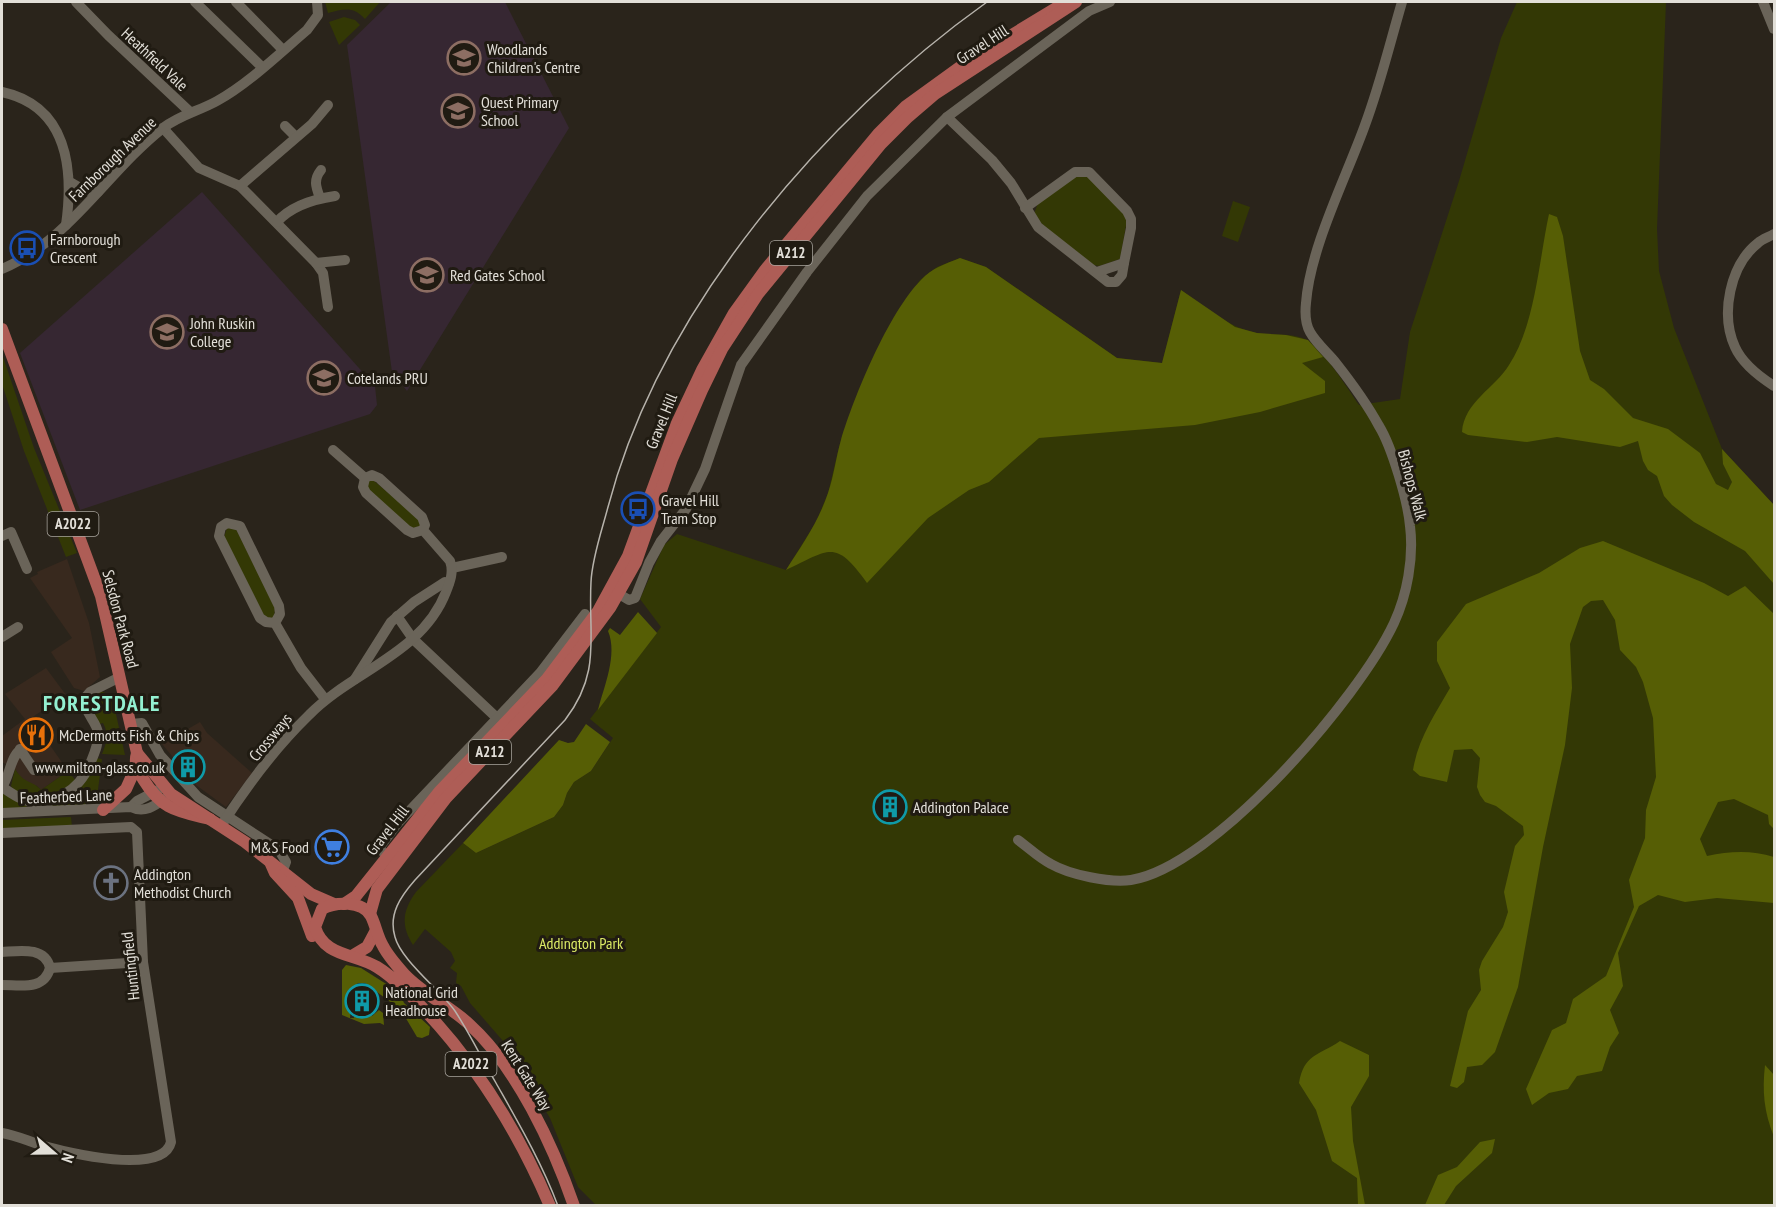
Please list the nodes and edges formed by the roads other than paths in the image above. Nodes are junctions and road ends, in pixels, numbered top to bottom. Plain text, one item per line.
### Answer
1 (76, 2) edge
2 (195, 2) edge
3 (236, 2) edge
4 (317, 2) edge
5 (1066, 2) edge
6 (1076, 2) edge
7 (1110, 2) edge
8 (1402, 2) edge
9 (1764, 2) edge
10 (1774, 29) edge
11 (283, 50) junction
12 (262, 67) junction
13 (2, 92) edge
14 (328, 105) dead end
15 (190, 112) junction
16 (946, 117) junction
17 (285, 126) dead end
18 (164, 128) junction
19 (296, 137) junction
20 (321, 170) dead end
21 (70, 182) junction
22 (240, 186) junction
23 (98, 192) junction
24 (335, 196) dead end
25 (320, 198) junction
26 (1025, 208) junction
27 (277, 222) junction
28 (66, 225) junction
29 (1774, 234) edge
30 (345, 260) dead end
31 (316, 263) junction
32 (2, 269) edge
33 (328, 307) dead end
34 (2, 329) edge
35 (1774, 386) edge
36 (333, 450) dead end
37 (365, 478) junction
38 (423, 530) junction
39 (2, 536) edge
40 (502, 557) dead end
41 (452, 567) junction
42 (27, 569) dead end
43 (449, 584) junction
44 (624, 597) junction
45 (585, 614) dead end
46 (397, 616) junction
47 (275, 623) junction
48 (18, 627) dead end
49 (2, 637) edge
50 (413, 639) junction
51 (571, 642) junction
52 (120, 677) junction
53 (354, 679) junction
54 (325, 699) junction
55 (497, 718) junction
56 (130, 724) junction
57 (137, 753) junction
58 (136, 767) junction
59 (34, 770) dead end
60 (2, 787) edge
61 (161, 794) junction
62 (103, 810) junction
63 (80, 811) junction
64 (2, 813) edge
65 (224, 821) junction
66 (81, 831) junction
67 (2, 833) edge
68 (1018, 840) dead end
69 (384, 855) junction
70 (271, 863) junction
71 (283, 870) junction
72 (339, 904) junction
73 (370, 914) junction
74 (375, 932) junction
75 (325, 945) junction
76 (2, 952) edge
77 (352, 957) junction
78 (142, 962) junction
79 (50, 968) junction
80 (2, 985) edge
81 (2, 1132) edge
82 (550, 1206) edge
83 (574, 1206) edge

1 - 15 street, Heathfield Vale
2 - 12 street
3 - 11 street
4 - 11 street, Farnborough Avenue
5 - 51 main road, Gravel Hill / A212
6 - 44 main road, Gravel Hill / A212
7 - 16 street, Gravel Hill
8 - 68 street, Bishops Walk
9 - 10 street
11 - 12 street, Farnborough Avenue
12 - 15 street, Farnborough Avenue
13 - 21 street
14 - 19 street
15 - 18 street, Farnborough Avenue
16 - 26 street
16 - 44 street, Gravel Hill
17 - 19 street
18 - 22 street
18 - 23 street, Farnborough Avenue
19 - 22 street
20 - 25 street
21 - 23 street
21 - 28 street
22 - 27 street
23 - 28 street, Farnborough Avenue
24 - 25 street
25 - 27 street
26 - 26 street
27 - 31 street
28 - 32 street, Farnborough Avenue
29 - 35 street
30 - 31 street
31 - 33 street
34 - 52 main road, Selsdon Park Road / A2022
36 - 37 street
37 - 38 street
37 - 38 street
38 - 41 street
39 - 42 street
40 - 41 street
41 - 43 street, Crossways
43 - 46 street, Crossways
43 - 50 street, Crossways
44 - 73 main road, Gravel Hill / A212
45 - 51 street, Gravel Hill
46 - 50 street
46 - 53 street, Crossways
47 - 47 street
47 - 54 street
48 - 49 street
50 - 53 street, Crossways
50 - 55 street
51 - 55 street, Gravel Hill
51 - 69 main road, Gravel Hill / A212
52 - 56 main road, Selsdon Park Road / A2022
52 - 60 street
53 - 54 street, Crossways
54 - 65 street, Crossways
55 - 69 street, Gravel Hill
56 - 57 main road, Selsdon Park Road / A2022
56 - 65 street
57 - 58 main road, Selsdon Park Road / A2022
57 - 61 main road, Selsdon Park Road / A2022
58 - 61 main road
58 - 62 main road
59 - 60 street
61 - 62 street, Featherbed Lane
61 - 65 main road
62 - 63 street, Featherbed Lane
63 - 64 street, Featherbed Lane
63 - 66 street
65 - 70 main road
65 - 71 street
66 - 67 street, Huntingfield
66 - 78 street, Huntingfield
69 - 72 main road, Gravel Hill / A212
70 - 71 main road
70 - 75 main road
71 - 72 main road
72 - 73 main road
72 - 75 main road
73 - 74 main road
74 - 77 main road
74 - 83 main road, Kent Gate Way / A2022
75 - 77 main road
76 - 79 street
77 - 82 main road, A2022
78 - 79 street
78 - 81 street, Huntingfield
79 - 80 street

